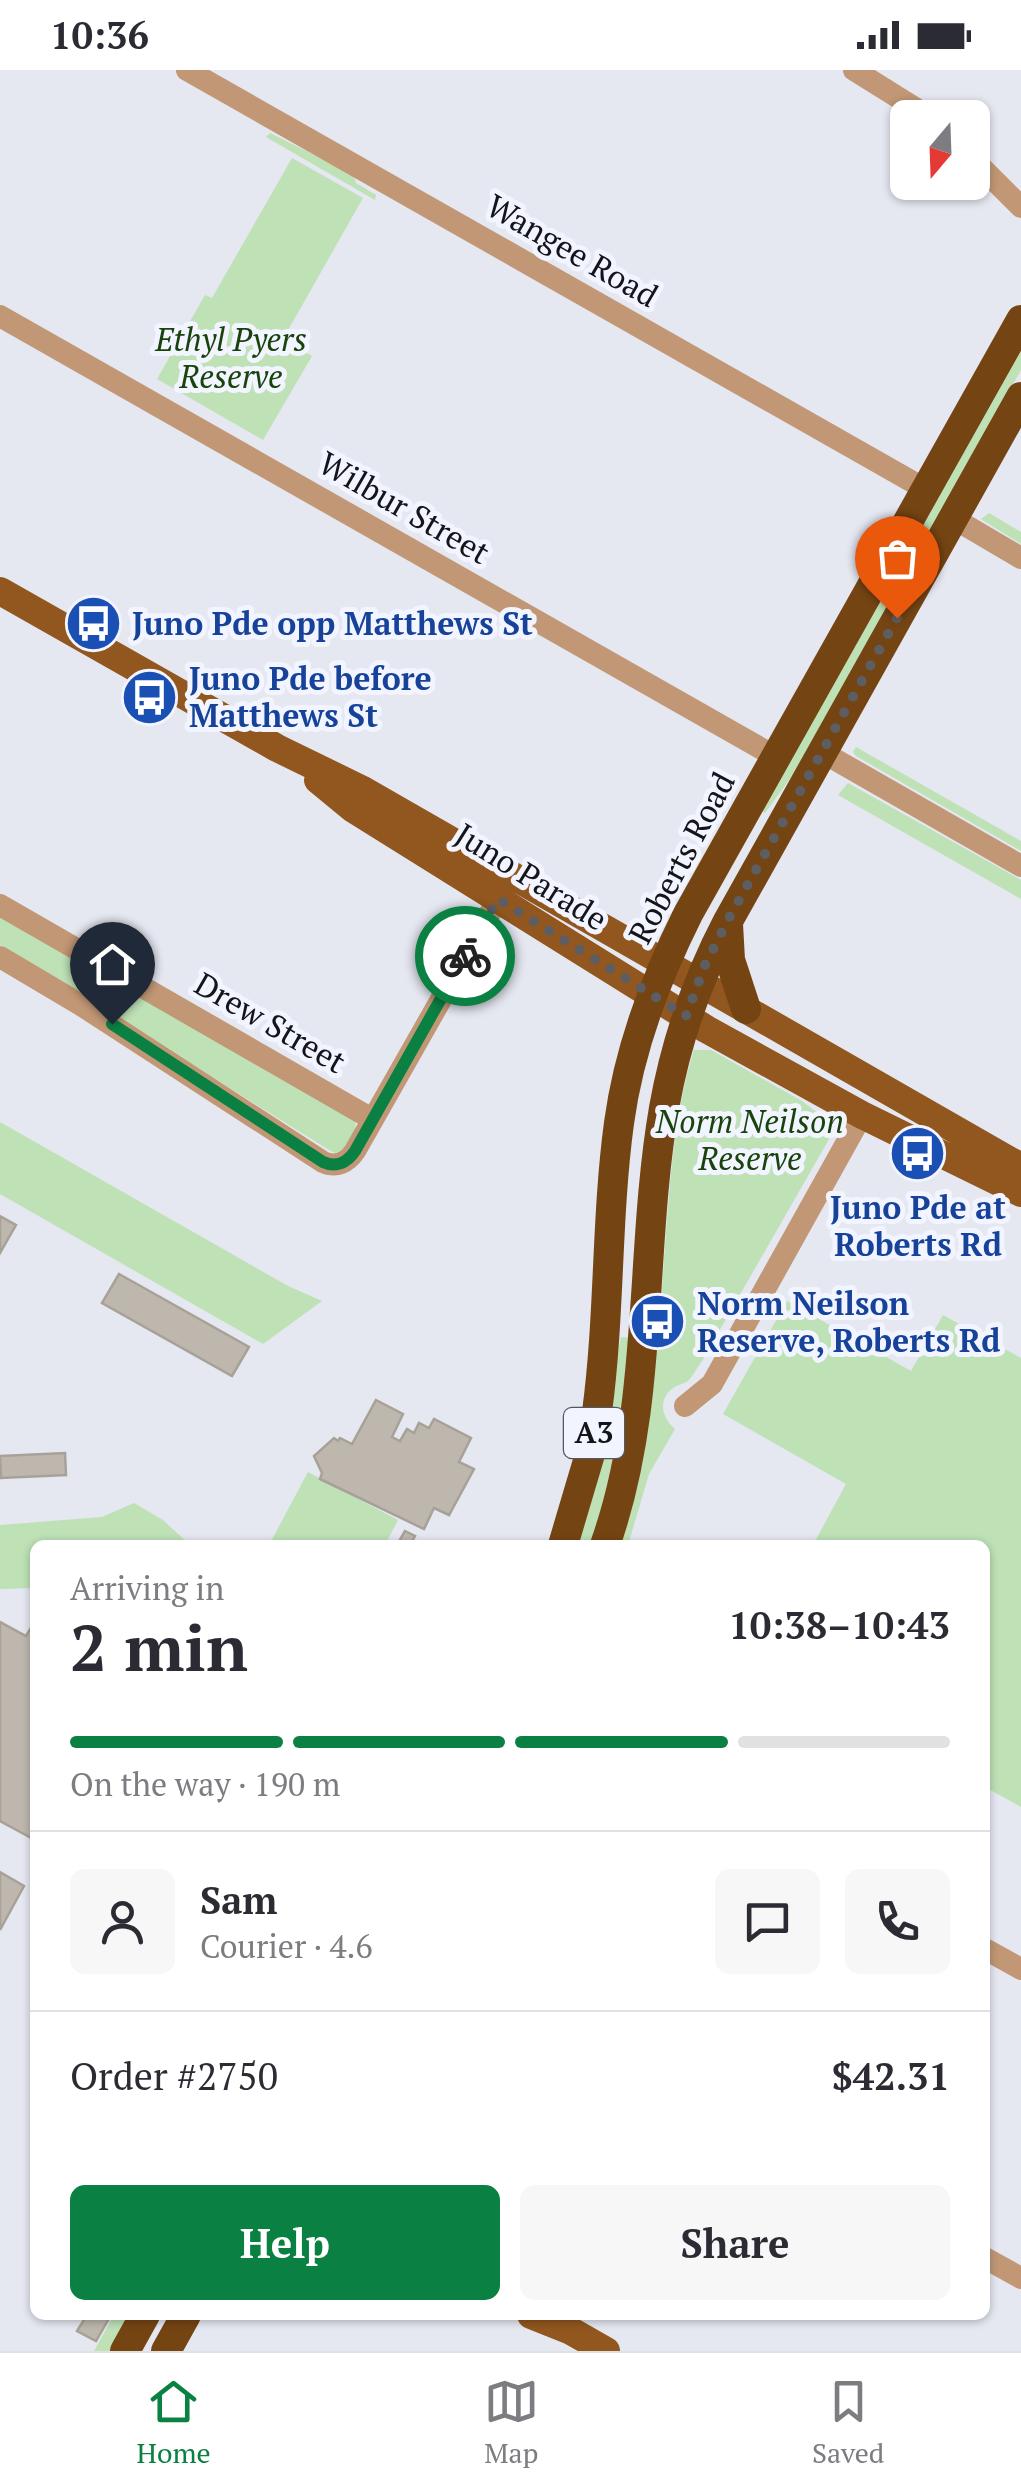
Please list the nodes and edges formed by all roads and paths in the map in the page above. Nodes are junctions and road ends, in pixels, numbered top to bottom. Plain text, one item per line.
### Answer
1 (188, 70) edge
2 (854, 70) edge
3 (902, 100) edge
4 (990, 176) edge
5 (1021, 207) edge
6 (0, 316) edge
7 (1021, 320) edge
8 (1021, 397) edge
9 (925, 489) junction
10 (952, 518) junction
11 (1021, 558) edge
12 (1, 593) edge
13 (278, 748) junction
14 (822, 752) junction
15 (776, 757) junction
16 (1021, 866) edge
17 (498, 899) junction
18 (0, 905) edge
19 (728, 920) junction
20 (0, 957) edge
21 (665, 962) junction
22 (698, 982) junction
23 (652, 995) junction
24 (746, 1009) junction
25 (686, 1016) junction
26 (862, 1115) junction
27 (372, 1119) junction
28 (1021, 1167) edge
29 (1021, 1193) edge
30 (686, 1406) dead end
31 (565, 1540) edge
32 (606, 1540) edge
33 (990, 1952) edge
34 (1021, 1969) edge
35 (990, 2261) edge
36 (1021, 2278) edge
37 (142, 2320) edge
38 (183, 2320) edge
39 (544, 2320) edge
40 (124, 2351) edge
41 (166, 2351) edge
42 (606, 2351) edge

1 - 9 street, Wangee Road
2 - 3 street
4 - 5 street
6 - 15 street, Wilbur Street
7 - 9 highway, Roberts Road / A3
8 - 10 highway, A3
9 - 15 highway, Roberts Road / A3
10 - 11 street
10 - 14 highway, A3
12 - 13 main road, Juno Parade
13 - 17 main road, Juno Parade
13 - 21 main road, Juno Parade
14 - 16 street
14 - 19 highway, A3
15 - 21 highway, Roberts Road / A3
17 - 23 main road, Juno Parade
17 - 27 street
18 - 27 street, Drew Street
19 - 22 highway, A3
19 - 24 highway
20 - 27 street
21 - 22 main road, Juno Parade
21 - 23 highway, Roberts Road / A3
22 - 24 main road, Juno Parade
22 - 25 highway, A3
23 - 25 main road, Juno Parade
23 - 31 highway, Roberts Road / A3
24 - 28 main road, Juno Parade
25 - 26 main road, Juno Parade
25 - 32 highway, A3
26 - 29 main road, Juno Parade
26 - 30 street
33 - 34 street
35 - 36 street
37 - 40 highway
38 - 41 highway
39 - 42 main road

